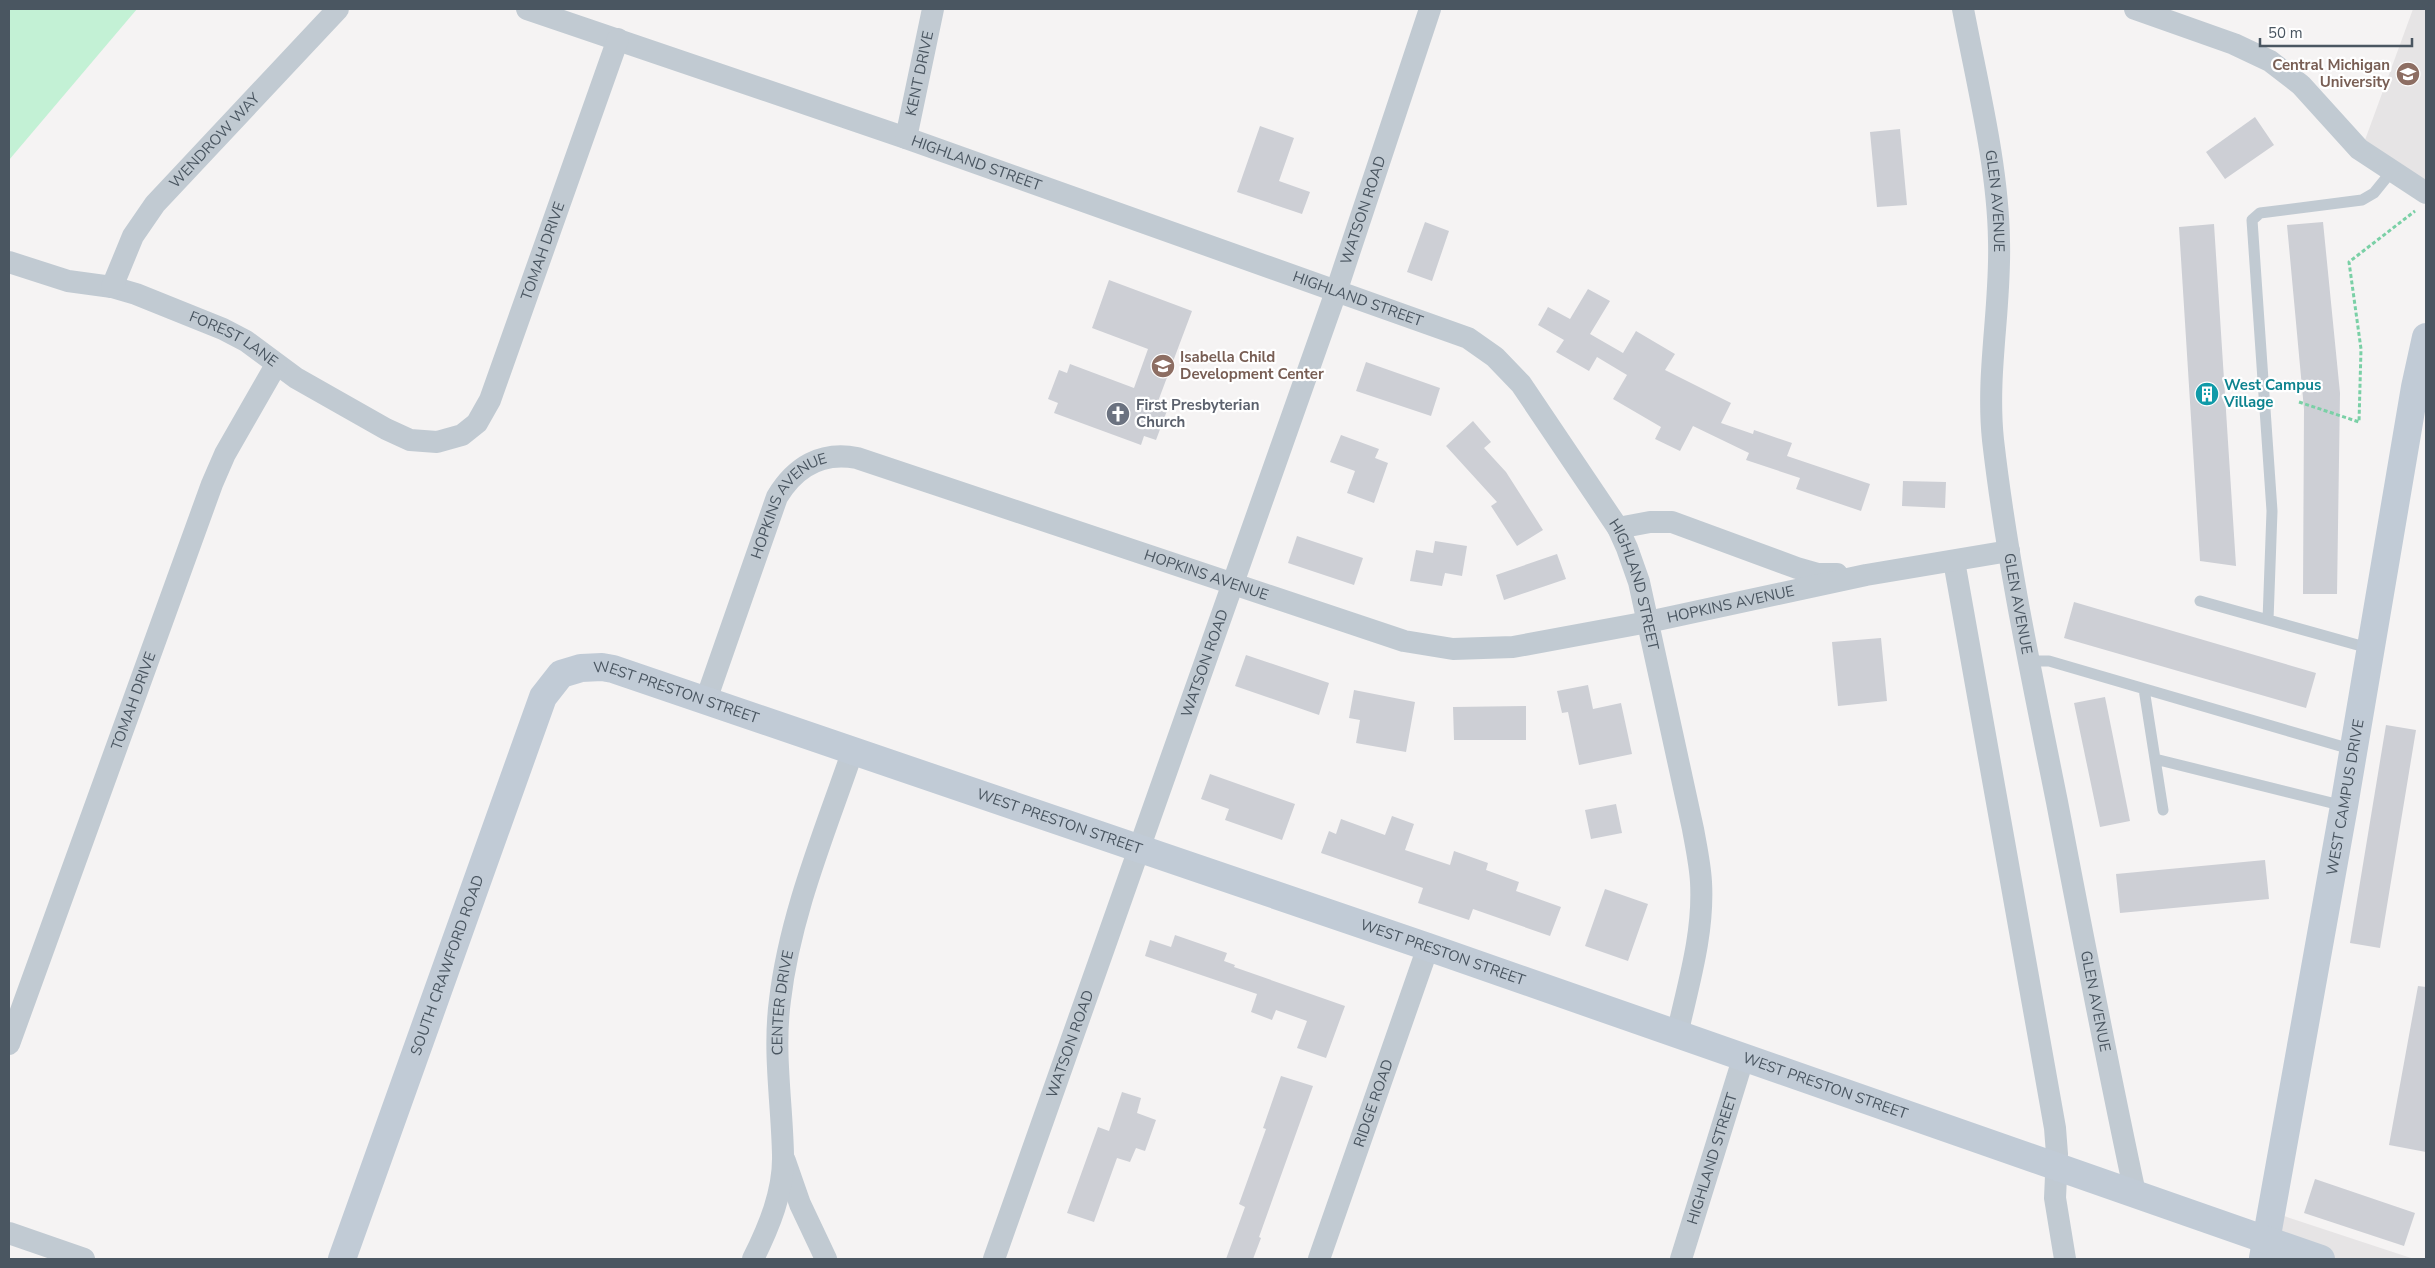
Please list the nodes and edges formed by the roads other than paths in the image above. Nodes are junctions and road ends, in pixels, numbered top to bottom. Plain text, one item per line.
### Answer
1 (338, 9) edge
2 (527, 9) edge
3 (933, 9) edge
4 (1430, 9) edge
5 (1963, 9) edge
6 (2135, 9) edge
7 (618, 39) junction
8 (906, 138) junction
9 (2392, 172) junction
10 (2421, 202) edge
11 (9, 262) edge
12 (112, 287) junction
13 (1337, 289) junction
14 (2426, 337) edge
15 (276, 365) junction
16 (444, 441) joint
17 (1618, 528) junction
18 (2009, 551) junction
19 (1954, 561) junction
20 (1866, 575) junction
21 (1234, 584) junction
22 (2200, 601) dead end
23 (2268, 620) junction
24 (1648, 622) junction
25 (2372, 649) junction
26 (2028, 660) junction
27 (561, 674) joint
28 (2144, 689) junction
29 (706, 700) junction
30 (853, 750) junction
31 (2354, 750) junction
32 (2155, 759) junction
33 (2344, 806) junction
34 (2163, 810) dead end
35 (1139, 848) junction
36 (1428, 947) junction
37 (1677, 1035) junction
38 (9, 1044) edge
39 (1743, 1059) junction
40 (783, 1155) junction
41 (2056, 1166) junction
42 (2135, 1193) junction
43 (9, 1233) edge
44 (2265, 1250) edge
45 (84, 1259) edge
46 (342, 1259) edge
47 (754, 1259) edge
48 (826, 1259) edge
49 (994, 1259) edge
50 (1318, 1259) edge
51 (1681, 1259) edge
52 (2065, 1259) edge
53 (2321, 1259) edge

1 - 12 street, WENDROW WAY
2 - 7 street, HIGHLAND STREET
3 - 8 street, KENT DRIVE
4 - 13 street, WATSON ROAD
5 - 18 street, GLEN AVENUE
6 - 9 street
7 - 8 street, HIGHLAND STREET
7 - 16 street, TOMAH DRIVE
8 - 13 street, HIGHLAND STREET
9 - 10 street
9 - 23 lane
11 - 12 street, FOREST LANE
12 - 15 street, FOREST LANE
13 - 17 street, HIGHLAND STREET
13 - 21 street, WATSON ROAD
14 - 25 street, WEST CAMPUS DRIVE
15 - 16 street, FOREST LANE
15 - 38 street, TOMAH DRIVE
17 - 20 street, HOPKINS AVENUE
17 - 24 street, HIGHLAND STREET
18 - 19 street, HOPKINS AVENUE
18 - 26 street, GLEN AVENUE
19 - 20 street, HOPKINS AVENUE
19 - 41 street
20 - 24 street, HOPKINS AVENUE
21 - 24 street, HOPKINS AVENUE
21 - 29 street, HOPKINS AVENUE
21 - 35 street, WATSON ROAD
22 - 23 lane
23 - 25 lane
24 - 37 street, HIGHLAND STREET
25 - 31 street, WEST CAMPUS DRIVE
26 - 28 lane
26 - 42 street, GLEN AVENUE
27 - 29 street, WEST PRESTON STREET
27 - 46 street, SOUTH CRAWFORD ROAD
28 - 31 lane
28 - 32 lane
29 - 30 street, WEST PRESTON STREET
30 - 35 street, WEST PRESTON STREET
30 - 40 street, CENTER DRIVE
31 - 33 street, WEST CAMPUS DRIVE
32 - 33 lane
32 - 34 lane
33 - 44 street, WEST CAMPUS DRIVE
35 - 36 street, WEST PRESTON STREET
35 - 49 street, WATSON ROAD
36 - 37 street, WEST PRESTON STREET
36 - 50 street, RIDGE ROAD
37 - 39 street, WEST PRESTON STREET
39 - 41 street, WEST PRESTON STREET
39 - 51 street, HIGHLAND STREET
40 - 47 street, CENTER DRIVE
40 - 48 street
41 - 42 street, WEST PRESTON STREET
41 - 52 street
42 - 44 street, WEST PRESTON STREET
43 - 45 street
44 - 53 street, WEST PRESTON STREET

